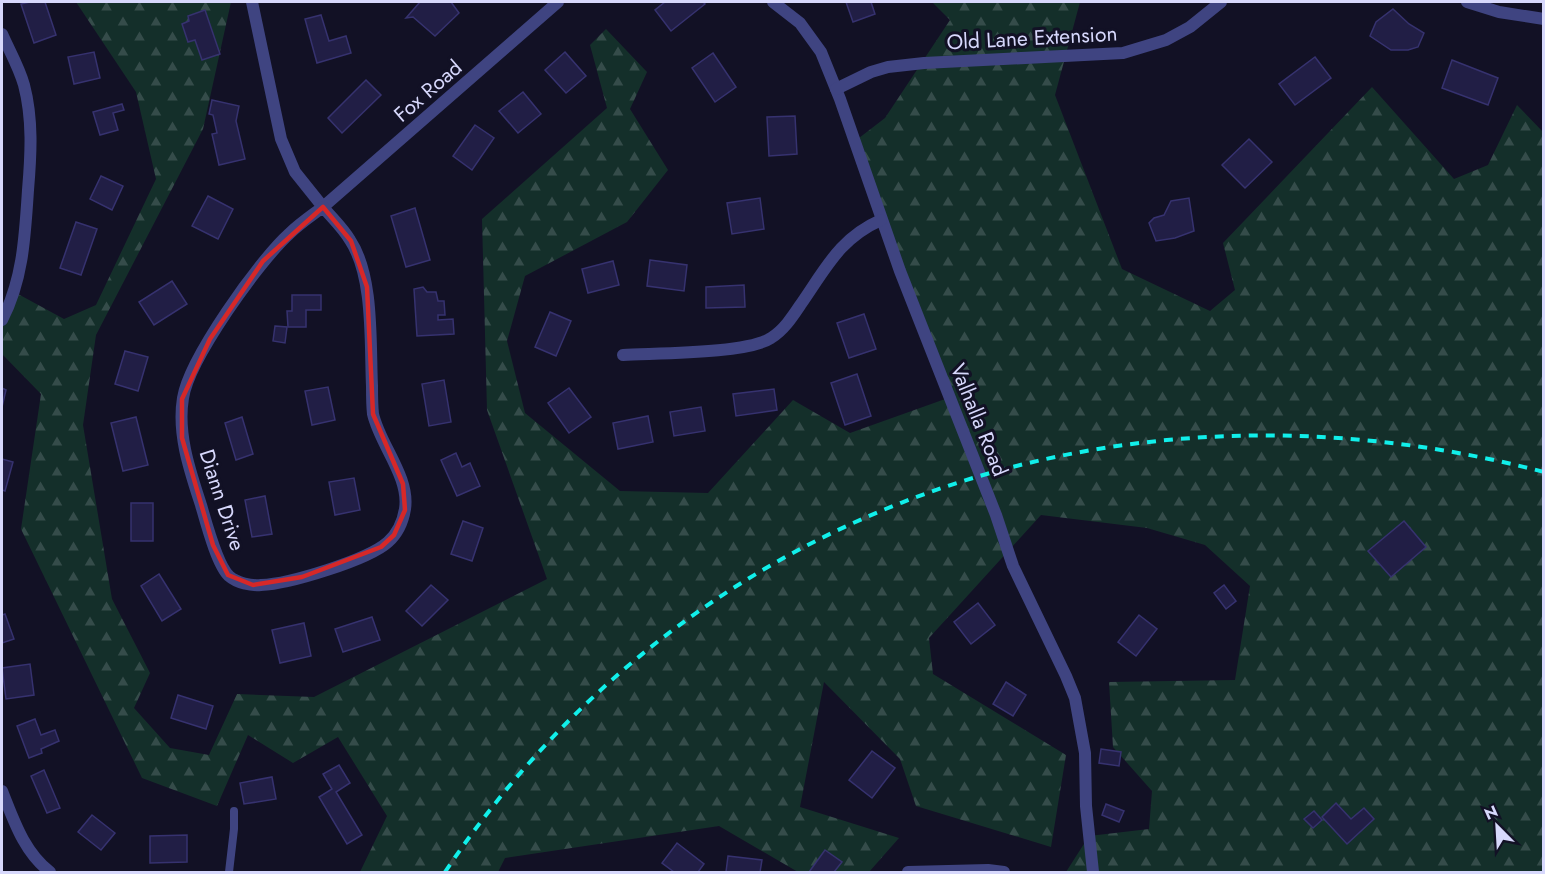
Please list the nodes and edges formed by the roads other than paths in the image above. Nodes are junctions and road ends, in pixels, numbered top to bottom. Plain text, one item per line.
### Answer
1 (252, 2) edge
2 (558, 2) edge
3 (773, 2) edge
4 (1221, 2) edge
5 (1467, 2) edge
6 (1544, 19) edge
7 (2, 34) edge
8 (837, 89) junction
9 (322, 207) junction
10 (881, 219) junction
11 (2, 320) edge
12 (623, 355) dead end
13 (2, 791) edge
14 (234, 811) dead end
15 (50, 873) edge
16 (229, 873) edge
17 (908, 873) edge
18 (1004, 873) edge
19 (1093, 873) edge

1 - 9 street, Diann Drive
2 - 9 street, Fox Road
3 - 8 street, Valhalla Road
4 - 8 street, Old Lane Extension
5 - 6 street
7 - 11 street
8 - 10 street, Valhalla Road
9 - 9 street, Diann Drive
10 - 12 street
10 - 19 street, Valhalla Road
13 - 15 street
14 - 16 lane
17 - 18 street

